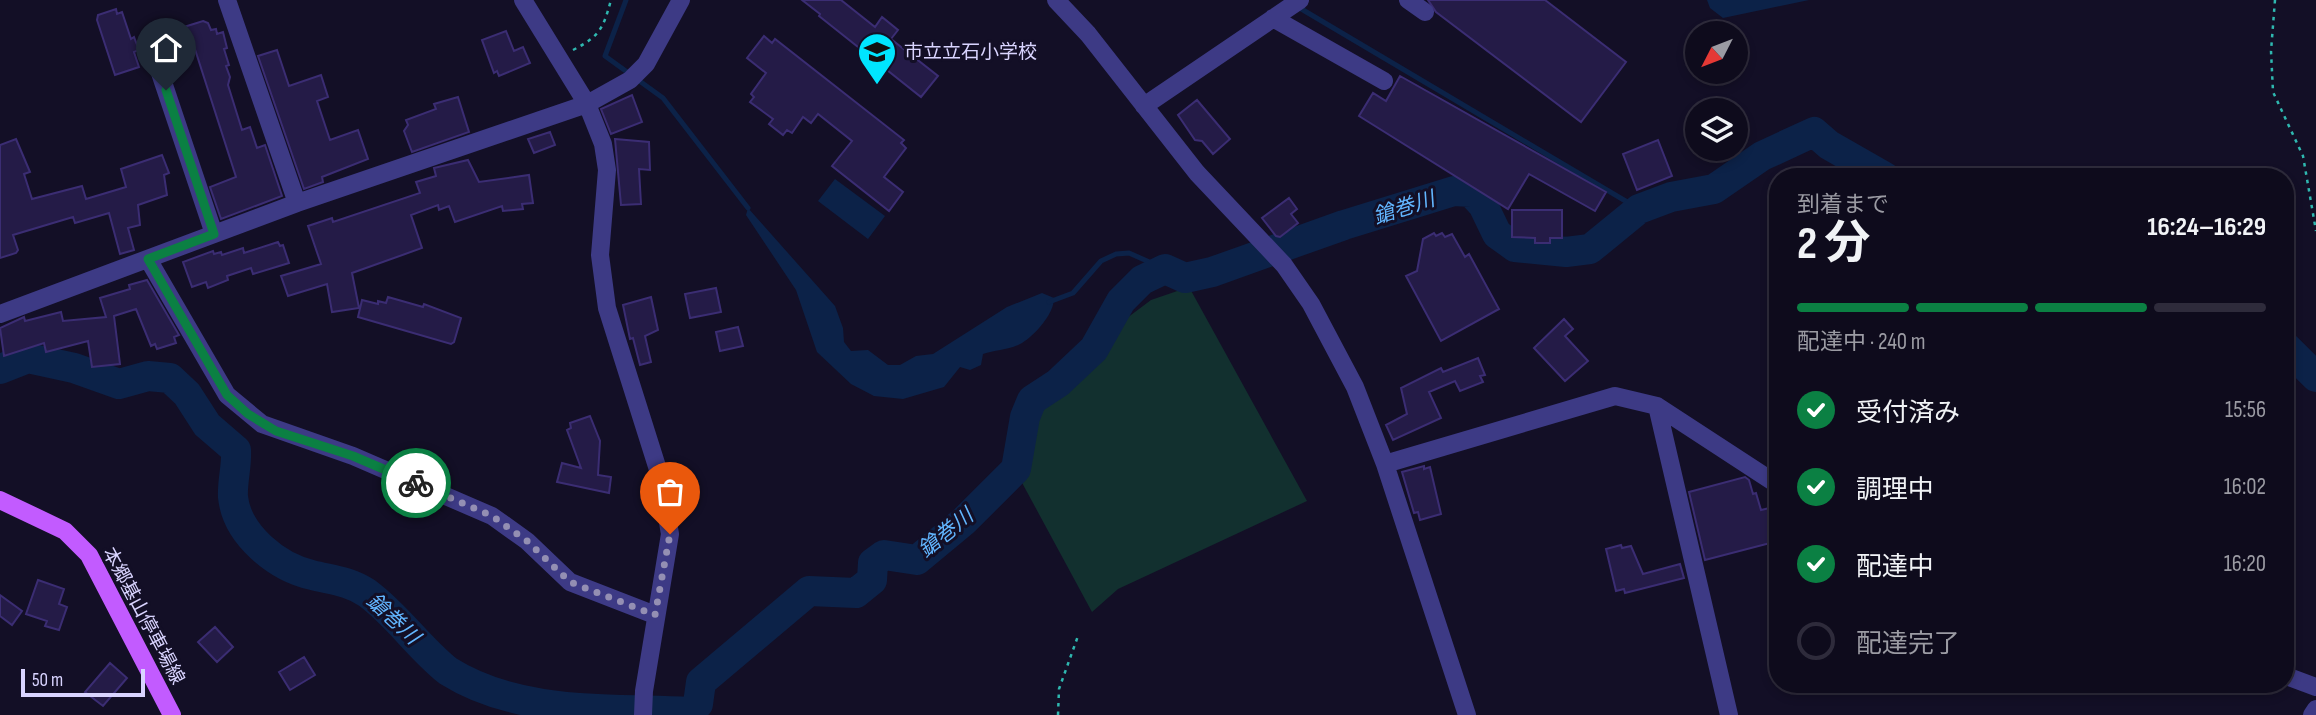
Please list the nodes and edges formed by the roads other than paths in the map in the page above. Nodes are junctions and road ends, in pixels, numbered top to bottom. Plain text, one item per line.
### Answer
1 (226, 0) edge
2 (523, 0) edge
3 (681, 0) edge
4 (1056, 0) edge
5 (1300, 0) edge
6 (1408, 0) edge
7 (1425, 12) dead end
8 (1273, 18) junction
9 (159, 70) dead end
10 (1384, 81) dead end
11 (587, 104) junction
12 (1144, 106) junction
13 (297, 203) junction
14 (214, 234) junction
15 (148, 259) junction
16 (0, 314) edge
17 (1657, 406) junction
18 (1385, 464) junction
19 (1769, 479) edge
20 (0, 500) edge
21 (655, 615) junction
22 (2294, 679) edge
23 (2316, 687) edge
24 (2316, 709) edge
25 (172, 715) edge
26 (643, 715) edge
27 (1467, 715) edge
28 (1729, 715) edge
29 (2312, 715) edge

1 - 13 street
2 - 11 street
3 - 11 street
4 - 12 street
5 - 8 street
6 - 7 street
8 - 10 street
8 - 12 street
9 - 14 street
11 - 13 street
11 - 21 street
12 - 18 street
13 - 14 street
14 - 15 street
15 - 16 street
15 - 21 street
17 - 18 street
17 - 19 street
17 - 28 street
18 - 27 street
20 - 25 main road, 本郷基山停車場線
21 - 26 street
22 - 23 street
24 - 29 street

